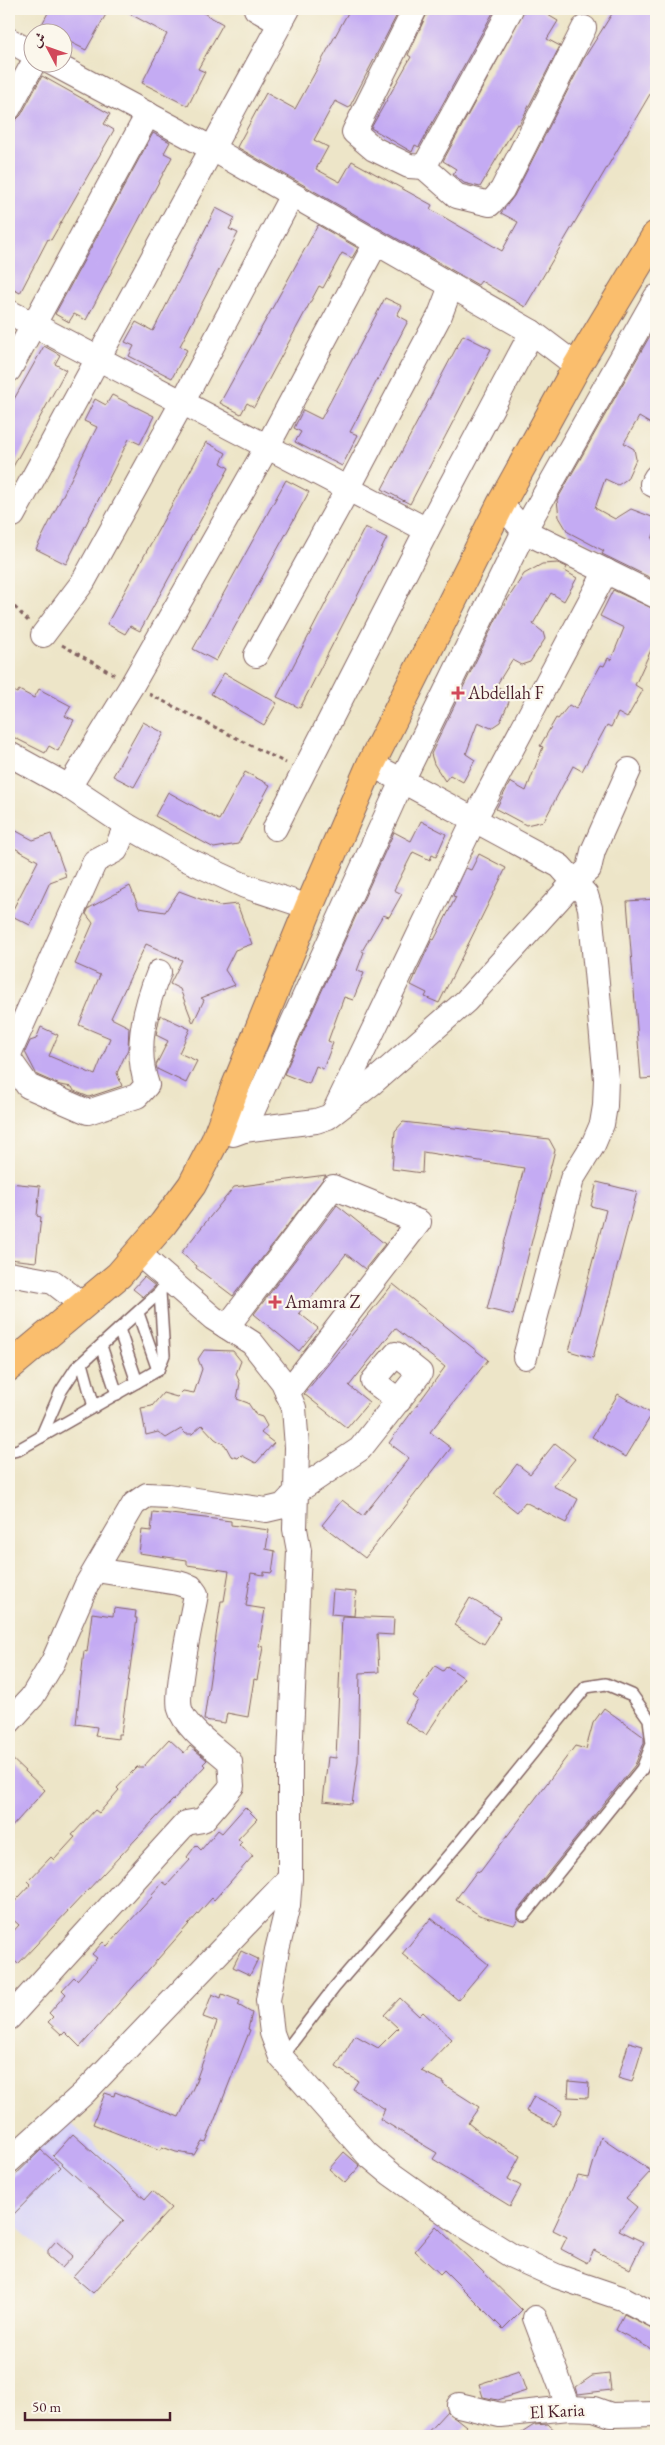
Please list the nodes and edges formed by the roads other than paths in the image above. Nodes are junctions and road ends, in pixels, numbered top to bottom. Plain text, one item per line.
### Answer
1 (256, 9) edge
2 (415, 9) edge
3 (511, 9) edge
4 (284, 16) edge
5 (584, 28) dead end
6 (9, 40) edge
7 (22, 47) edge
8 (29, 72) edge
9 (69, 72) edge
10 (9, 108) edge
11 (148, 114) junction
12 (211, 148) junction
13 (424, 167) junction
14 (292, 195) junction
15 (656, 235) edge
16 (376, 243) junction
17 (645, 278) edge
18 (452, 286) junction
19 (656, 297) edge
20 (9, 312) edge
21 (33, 325) junction
22 (532, 332) junction
23 (99, 360) junction
24 (577, 366) junction
25 (9, 370) edge
26 (182, 403) junction
27 (267, 447) junction
28 (656, 477) edge
29 (656, 486) edge
30 (348, 489) junction
31 (501, 504) junction
32 (13, 515) dead end
33 (427, 530) junction
34 (524, 531) junction
35 (606, 571) junction
36 (656, 596) edge
37 (43, 635) dead end
38 (256, 655) dead end
39 (9, 754) edge
40 (371, 764) junction
41 (629, 770) dead end
42 (402, 780) junction
43 (69, 787) junction
44 (474, 820) junction
45 (126, 825) junction
46 (275, 828) dead end
47 (574, 882) junction
48 (309, 907) junction
49 (160, 972) dead end
50 (9, 1054) edge
51 (9, 1059) edge
52 (335, 1110) junction
53 (244, 1130) junction
54 (215, 1141) junction
55 (138, 1253) junction
56 (9, 1274) edge
57 (164, 1285) junction
58 (83, 1305) junction
59 (138, 1313) junction
60 (227, 1327) junction
61 (119, 1329) junction
62 (102, 1346) junction
63 (526, 1357) dead end
64 (82, 1363) junction
65 (9, 1367) edge
66 (158, 1370) junction
67 (137, 1382) junction
68 (288, 1393) junction
69 (117, 1394) junction
70 (399, 1401) dead end
71 (94, 1407) junction
72 (41, 1437) junction
73 (9, 1452) edge
74 (296, 1492) junction
75 (96, 1570) junction
76 (9, 1722) edge
77 (277, 1904) junction
78 (524, 1915) dead end
79 (9, 2018) edge
80 (281, 2057) junction
81 (9, 2161) edge
82 (656, 2316) edge
83 (535, 2318) dead end
84 (459, 2405) dead end
85 (569, 2408) junction
86 (656, 2414) edge

1 - 4 street
2 - 13 street
3 - 13 street
4 - 12 street
5 - 13 street
6 - 7 street
8 - 10 street
9 - 11 street
11 - 12 street
11 - 21 street
12 - 14 street
12 - 23 street
14 - 16 street
14 - 26 street
15 - 17 main road
16 - 18 street
16 - 27 street
17 - 24 main road
18 - 22 street
18 - 30 street
19 - 34 street
20 - 21 street
21 - 23 street
21 - 25 street
22 - 24 street
22 - 33 street
23 - 26 street
23 - 32 street
24 - 31 main road
26 - 27 street
26 - 37 street
27 - 30 street
27 - 43 street
28 - 29 street
30 - 33 street
30 - 38 street
31 - 34 street
31 - 40 main road
33 - 46 street
34 - 35 street
34 - 42 street
35 - 36 street
35 - 44 street
39 - 43 street
40 - 42 street
40 - 48 main road
41 - 47 street
42 - 44 street
42 - 53 street
43 - 45 street
44 - 47 street
44 - 52 street
45 - 48 street
45 - 50 street
47 - 52 street
47 - 63 street
48 - 54 main road
49 - 51 street
52 - 53 street
53 - 54 street
54 - 55 main road
55 - 57 street
55 - 58 main road
56 - 58 street
57 - 59 lane
57 - 60 street
57 - 66 lane
58 - 65 main road
59 - 61 lane
59 - 66 lane
60 - 68 street
60 - 68 street
61 - 62 lane
61 - 67 lane
62 - 64 lane
62 - 69 lane
64 - 71 lane
64 - 72 lane
66 - 67 lane
67 - 69 lane
68 - 74 street
69 - 71 lane
70 - 74 street
71 - 72 lane
72 - 73 lane
74 - 75 street
74 - 77 street
75 - 76 street
75 - 79 street
77 - 80 street
77 - 81 street
78 - 80 lane
80 - 82 street
83 - 85 street
84 - 85 street, El Karia
85 - 86 street, El Karia

